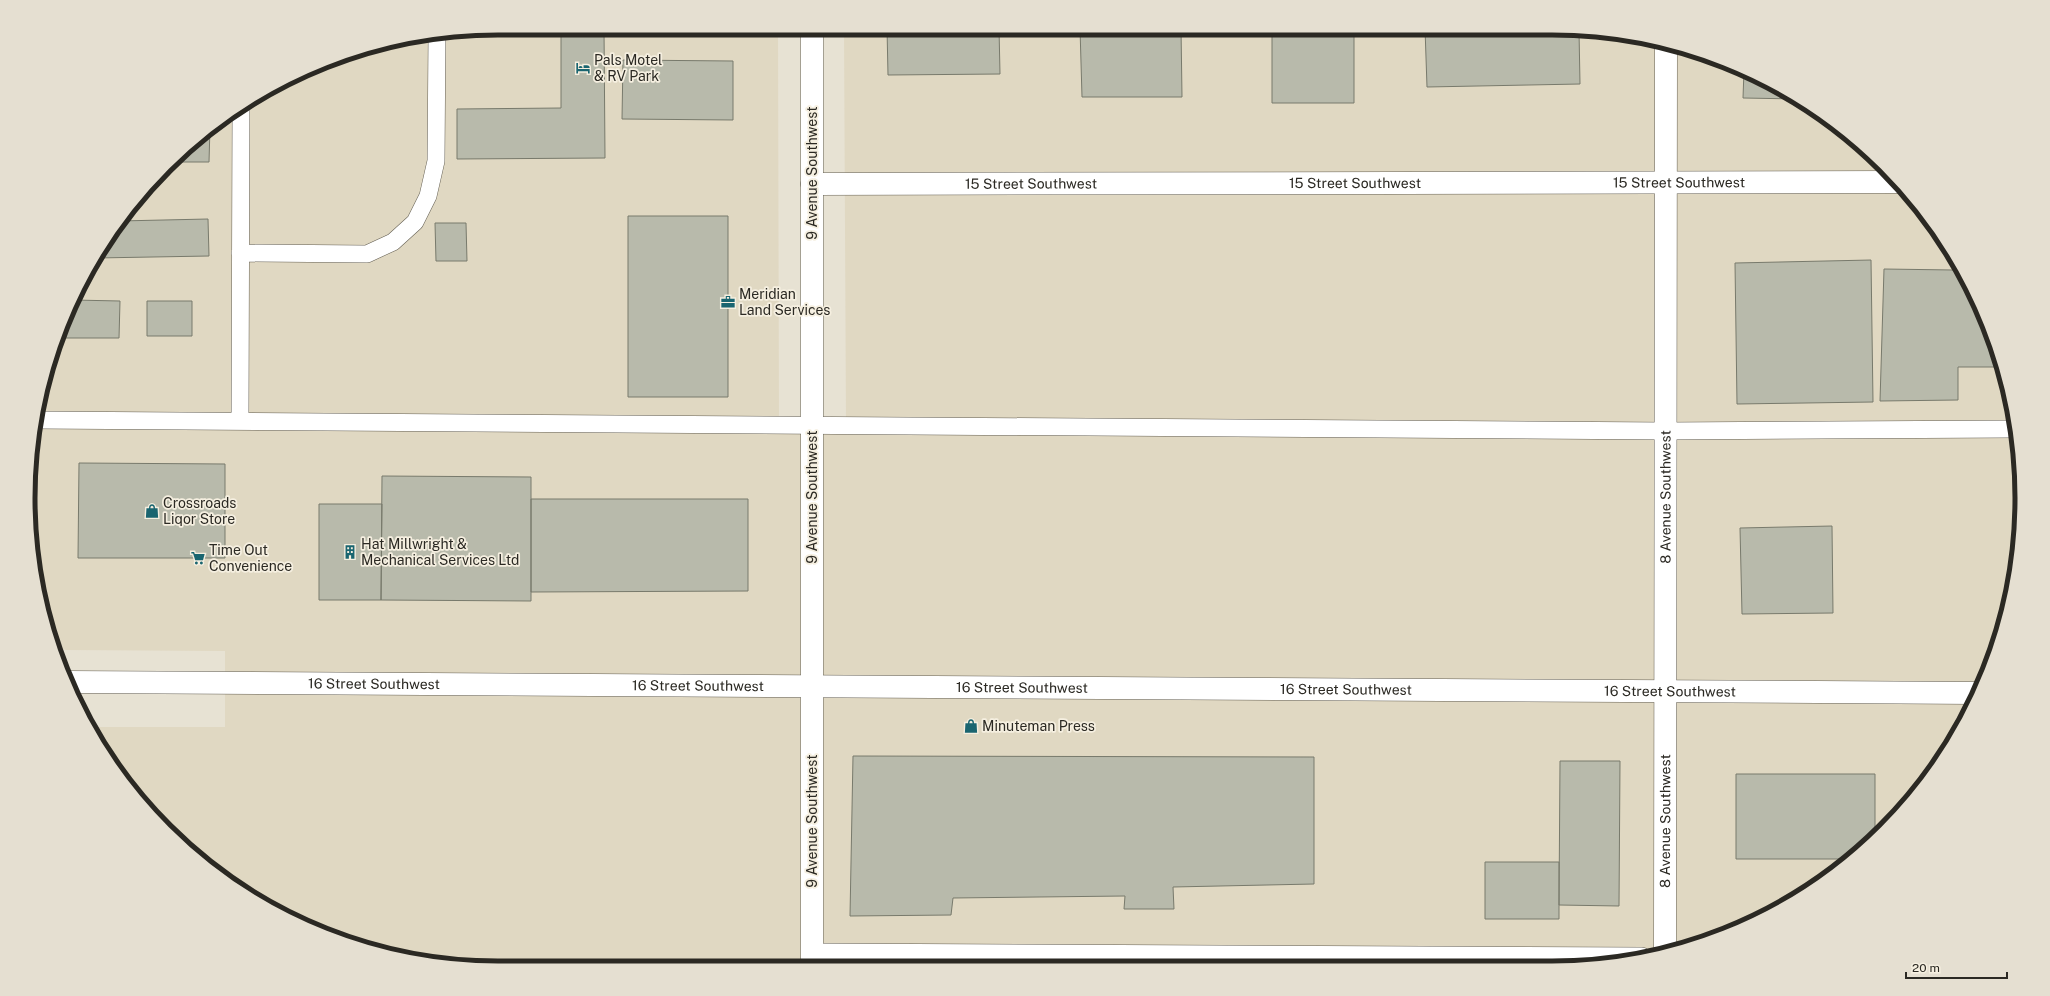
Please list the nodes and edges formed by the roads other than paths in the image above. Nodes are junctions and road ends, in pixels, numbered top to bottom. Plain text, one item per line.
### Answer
1 (812, 35) edge
2 (437, 39) edge
3 (1666, 50) edge
4 (241, 113) edge
5 (1890, 182) edge
6 (1666, 183) junction
7 (812, 184) junction
8 (240, 253) junction
9 (42, 420) edge
10 (240, 421) junction
11 (812, 425) junction
12 (2010, 429) edge
13 (1666, 431) junction
14 (73, 682) edge
15 (812, 687) junction
16 (1665, 692) junction
17 (1972, 693) edge
18 (1665, 947) edge
19 (1617, 956) edge
20 (812, 960) edge

1 - 7 street, 9 Avenue Southwest
2 - 8 lane
3 - 6 street, 8 Avenue Southwest
4 - 8 lane
5 - 6 street, 15 Street Southwest
6 - 7 street, 15 Street Southwest
6 - 13 street, 8 Avenue Southwest
7 - 11 street, 9 Avenue Southwest
8 - 10 lane
9 - 10 lane
10 - 11 lane
11 - 13 lane
11 - 15 street, 9 Avenue Southwest
12 - 13 lane
13 - 16 street, 8 Avenue Southwest
14 - 15 street, 16 Street Southwest
15 - 16 street, 16 Street Southwest
15 - 20 street, 9 Avenue Southwest
16 - 17 street, 16 Street Southwest
16 - 18 street, 8 Avenue Southwest
19 - 20 lane

